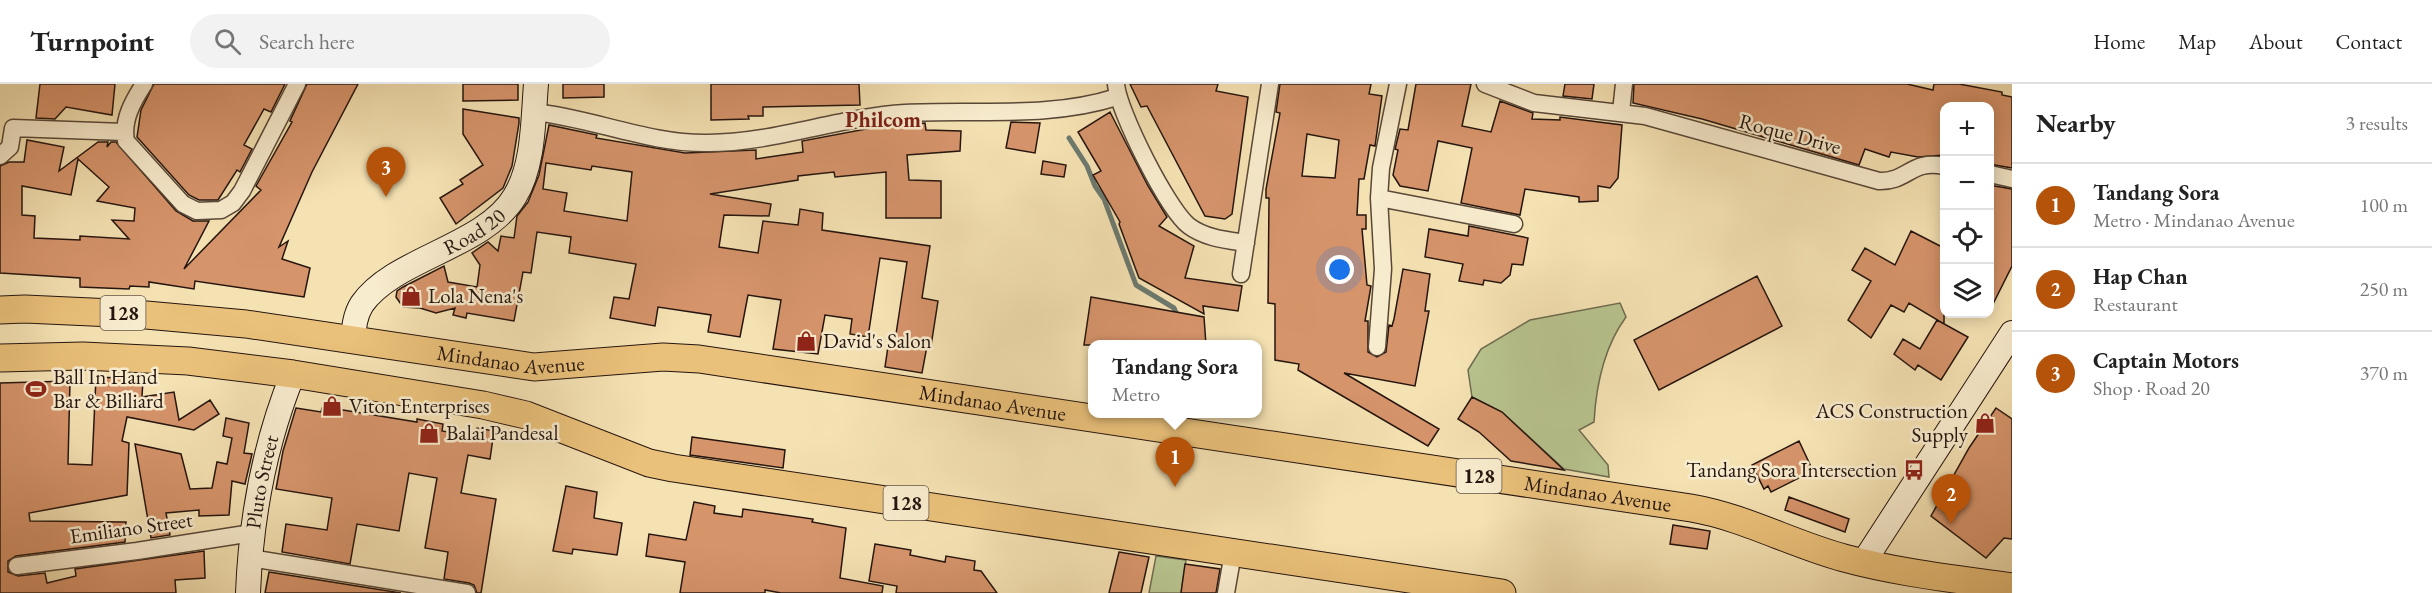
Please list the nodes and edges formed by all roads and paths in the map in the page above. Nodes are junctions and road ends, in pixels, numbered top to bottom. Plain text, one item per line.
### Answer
1 (144, 84) edge
2 (297, 84) edge
3 (536, 84) edge
4 (1270, 84) edge
5 (1398, 84) edge
6 (1485, 84) edge
7 (1624, 84) edge
8 (1116, 90) edge
9 (534, 112) junction
10 (1621, 112) junction
11 (124, 132) junction
12 (0, 156) edge
13 (1940, 165) edge
14 (1994, 175) edge
15 (2012, 178) edge
16 (1379, 198) junction
17 (1514, 224) dead end
18 (1246, 243) junction
19 (1241, 274) dead end
20 (0, 310) edge
21 (2012, 333) edge
22 (352, 339) junction
23 (1377, 347) dead end
24 (0, 357) edge
25 (293, 374) junction
26 (1088, 416) edge
27 (1103, 418) edge
28 (252, 533) junction
29 (1233, 553) junction
30 (250, 558) junction
31 (1863, 563) junction
32 (16, 566) dead end
33 (2012, 587) edge
34 (248, 593) edge
35 (467, 593) edge
36 (1226, 593) edge
37 (1502, 593) edge

1 - 11 street
2 - 11 street
3 - 9 street, Road 20
4 - 18 street
5 - 16 street
6 - 10 street, Roque Drive
7 - 10 street
8 - 9 street
8 - 18 street
9 - 22 street, Road 20
10 - 13 street, Roque Drive
11 - 12 street
14 - 15 street
16 - 17 street
16 - 23 street
18 - 19 street
20 - 22 main road, Mindanao Avenue / 128
21 - 31 street
22 - 26 main road, Mindanao Avenue / 128
24 - 25 main road, 128
25 - 28 street, Pluto Street
25 - 29 main road, 128
27 - 31 main road, Mindanao Avenue / 128
28 - 30 street, Pluto Street
28 - 32 street, Emiliano Street
29 - 36 street
29 - 37 main road, 128
30 - 34 street, Pluto Street
30 - 35 street
31 - 33 main road, Mindanao Avenue / 128

